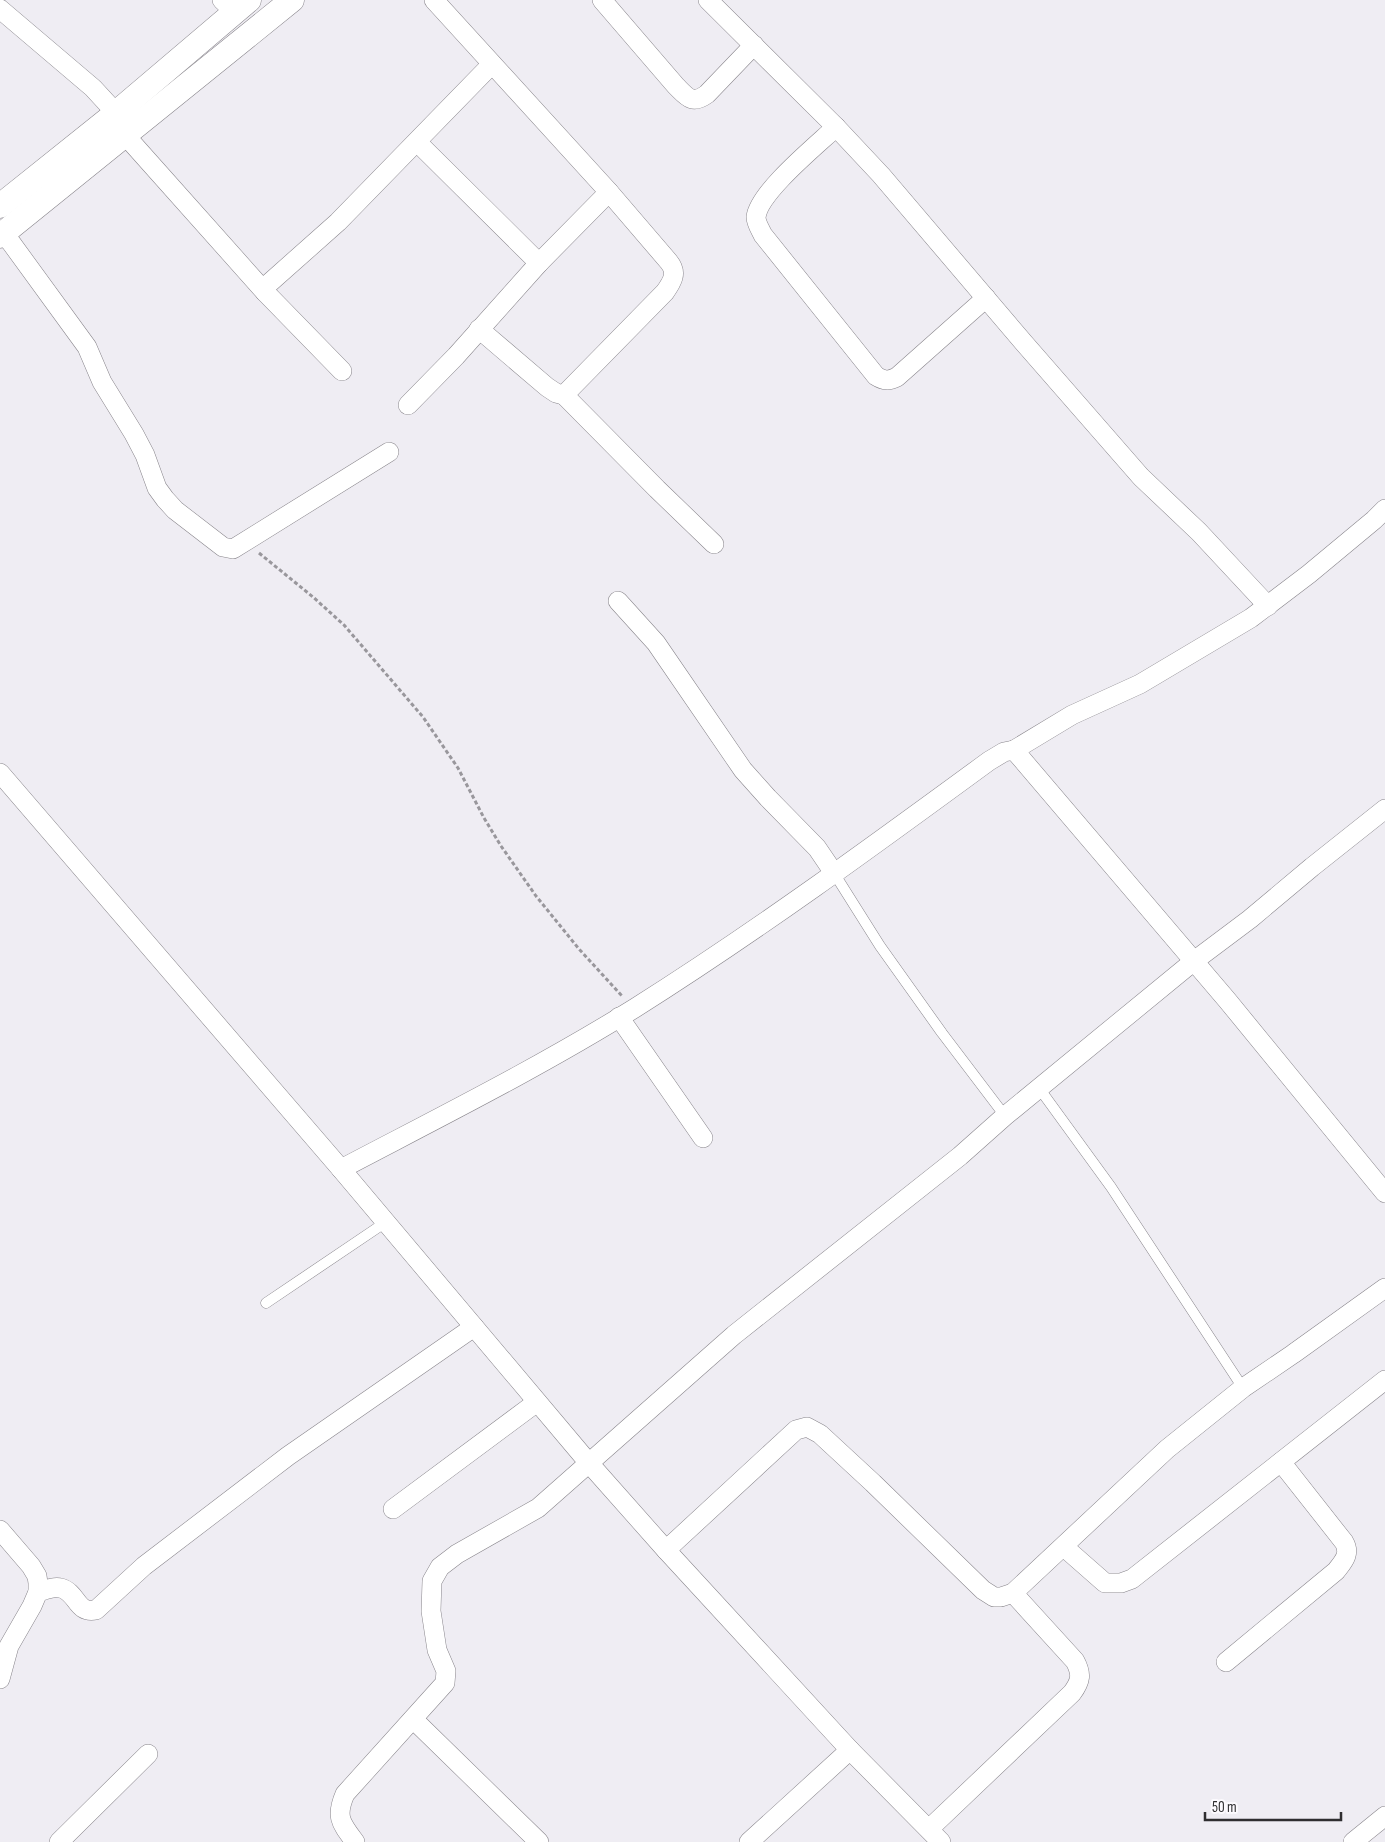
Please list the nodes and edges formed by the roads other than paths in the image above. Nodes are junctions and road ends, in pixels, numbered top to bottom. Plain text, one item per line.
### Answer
1 (292, 0) edge
2 (434, 0) edge
3 (602, 0) edge
4 (708, 0) edge
5 (235, 4) edge
6 (0, 9) edge
7 (754, 45) junction
8 (492, 64) junction
9 (116, 112) junction
10 (836, 127) junction
11 (125, 136) junction
12 (417, 142) junction
13 (609, 192) junction
14 (0, 206) edge
15 (2, 235) edge
16 (539, 263) junction
17 (266, 292) junction
18 (986, 298) junction
19 (479, 329) junction
20 (342, 371) dead end
21 (564, 396) junction
22 (408, 405) dead end
23 (389, 452) dead end
24 (1385, 509) edge
25 (714, 544) dead end
26 (618, 602) dead end
27 (1268, 606) junction
28 (1014, 750) junction
29 (0, 773) edge
30 (1385, 809) edge
31 (834, 873) junction
32 (1194, 961) junction
33 (626, 1013) junction
34 (1039, 1088) junction
35 (1006, 1116) junction
36 (703, 1138) dead end
37 (341, 1170) junction
38 (1385, 1193) edge
39 (386, 1222) junction
40 (1385, 1288) edge
41 (266, 1303) dead end
42 (474, 1327) junction
43 (1385, 1380) edge
44 (1243, 1388) junction
45 (537, 1402) junction
46 (588, 1462) junction
47 (1281, 1462) junction
48 (393, 1509) dead end
49 (0, 1530) edge
50 (1064, 1547) junction
51 (666, 1550) junction
52 (38, 1592) junction
53 (1013, 1594) junction
54 (1226, 1662) dead end
55 (0, 1680) edge
56 (413, 1720) junction
57 (850, 1750) junction
58 (148, 1754) dead end
59 (1385, 1816) edge
60 (935, 1836) edge
61 (59, 1842) edge
62 (355, 1842) edge
63 (539, 1842) edge
64 (749, 1842) edge
65 (1353, 1842) edge

1 - 11 street
2 - 8 street
3 - 7 street
4 - 7 street
5 - 9 street
6 - 9 street
7 - 10 street
8 - 12 street
8 - 13 street
9 - 14 street
10 - 18 street
10 - 18 street
11 - 15 street
11 - 17 street
12 - 16 street
12 - 17 street
13 - 16 street
13 - 21 street
15 - 23 street
16 - 19 street
17 - 20 street
18 - 27 street
19 - 21 street
19 - 22 street
21 - 25 street
24 - 27 street
26 - 31 street
27 - 28 street
28 - 31 street
28 - 32 street
29 - 37 street
30 - 32 street
31 - 33 street
31 - 35 lane
32 - 34 street
32 - 38 street
33 - 36 street
33 - 37 street
34 - 35 street
34 - 44 lane
35 - 46 street
37 - 39 street
39 - 41 lane
39 - 42 street
40 - 44 street
42 - 45 street
42 - 52 street
43 - 47 street
44 - 50 street
45 - 46 street
45 - 48 street
46 - 51 street
46 - 56 street
47 - 50 street
47 - 54 street
49 - 52 street
50 - 53 street
51 - 53 street
51 - 57 street
52 - 55 street
53 - 60 street
56 - 62 street
56 - 63 street
57 - 60 street
57 - 64 street
58 - 61 street
59 - 65 street

